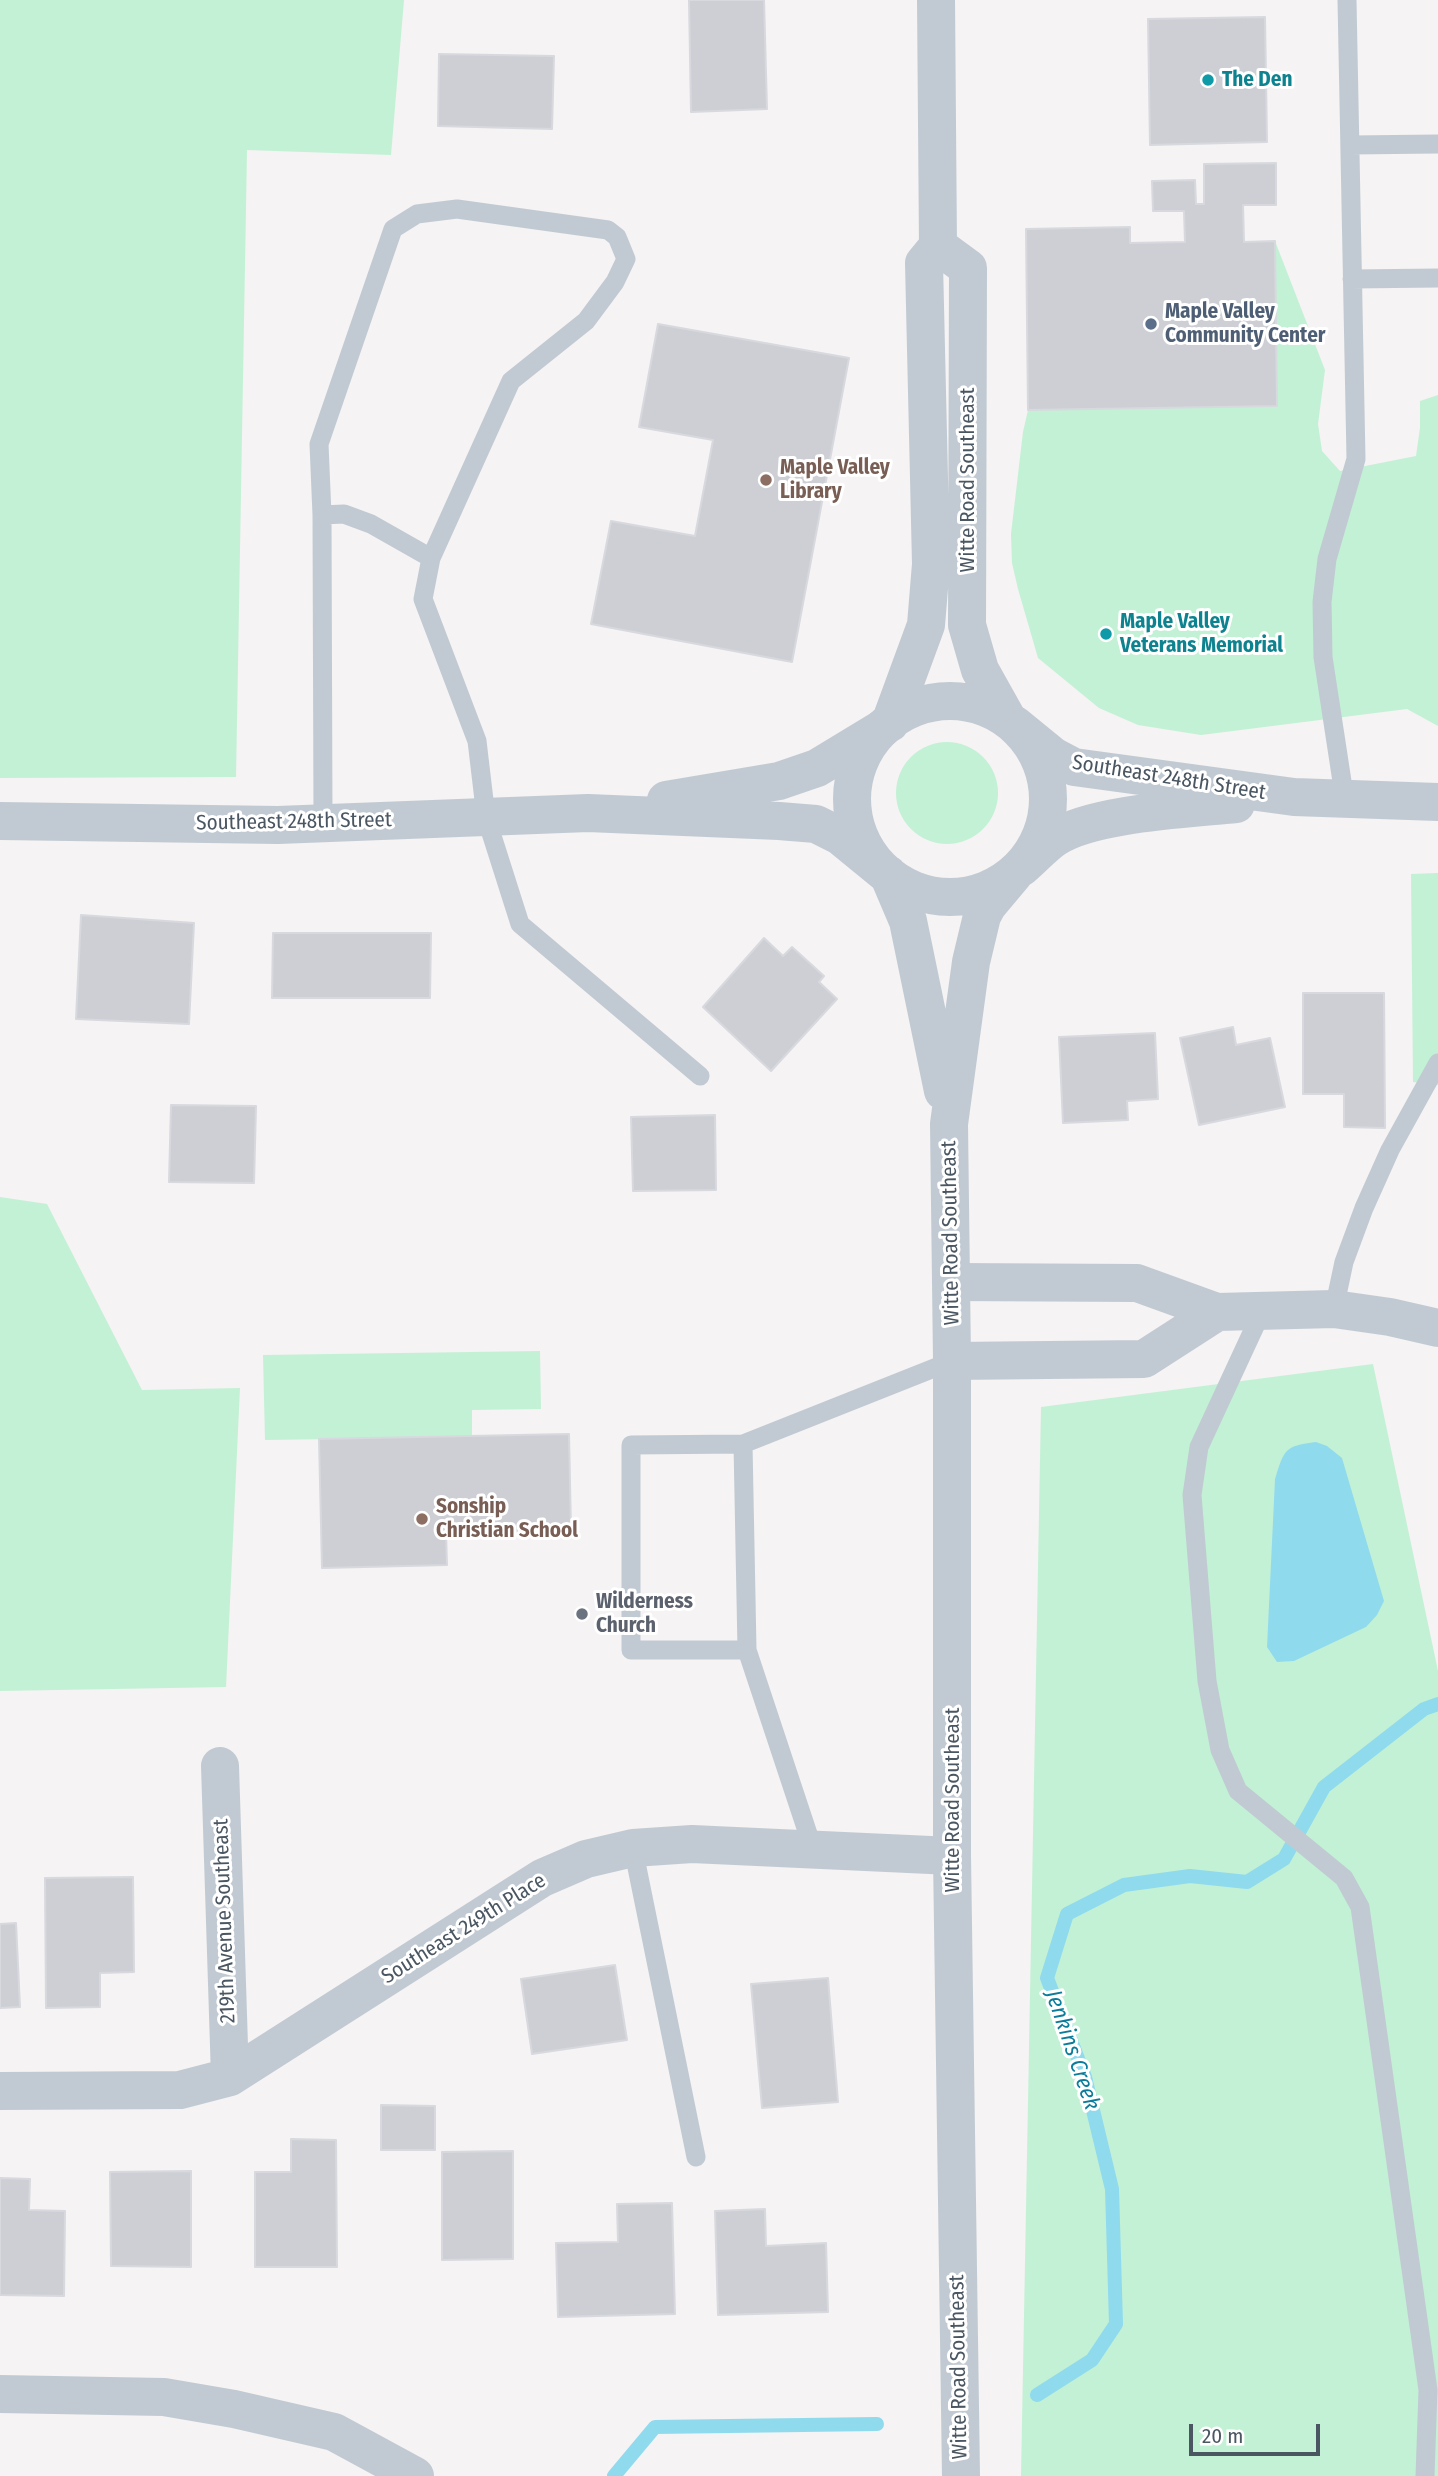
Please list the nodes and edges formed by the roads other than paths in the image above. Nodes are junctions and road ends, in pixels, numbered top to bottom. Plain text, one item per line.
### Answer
1 (936, 0) edge
2 (1347, 0) edge
3 (1438, 144) edge
4 (1350, 145) junction
5 (939, 246) junction
6 (1438, 278) edge
7 (1352, 279) junction
8 (322, 515) junction
9 (430, 558) junction
10 (1012, 722) junction
11 (886, 725) junction
12 (1294, 797) junction
13 (1345, 801) junction
14 (1438, 803) edge
15 (588, 813) junction
16 (486, 817) junction
17 (0, 821) edge
18 (323, 824) junction
19 (1018, 871) junction
20 (886, 873) junction
21 (1438, 1063) edge
22 (700, 1076) dead end
23 (949, 1124) junction
24 (952, 1282) junction
25 (1334, 1309) junction
26 (1262, 1311) junction
27 (1217, 1312) junction
28 (1438, 1328) edge
29 (953, 1361) junction
30 (743, 1444) junction
31 (747, 1650) junction
32 (220, 1766) dead end
33 (633, 1848) junction
34 (813, 1849) junction
35 (952, 1856) junction
36 (230, 2077) junction
37 (0, 2091) edge
38 (696, 2157) dead end
39 (0, 2395) edge
40 (415, 2476) edge
41 (961, 2476) edge
42 (1425, 2476) edge

1 - 5 street, Witte Road Southeast
2 - 4 lane
3 - 4 lane
4 - 7 lane
5 - 10 street, Witte Road Southeast
5 - 11 street, Witte Road Southeast
6 - 7 lane
7 - 13 lane
8 - 9 lane
8 - 9 lane
8 - 18 lane
9 - 16 lane
10 - 11 street
10 - 12 street, Southeast 248th Street
10 - 19 street
11 - 15 street, Southeast 248th Street
11 - 20 street
12 - 13 street, Southeast 248th Street
12 - 19 street, Southeast 248th Street
13 - 14 street, Southeast 248th Street
15 - 16 street, Southeast 248th Street
15 - 20 street, Southeast 248th Street
16 - 18 street, Southeast 248th Street
16 - 22 lane
17 - 18 street, Southeast 248th Street
19 - 20 street
19 - 23 street, Witte Road Southeast
20 - 23 street, Witte Road Southeast
21 - 25 lane
23 - 24 street, Witte Road Southeast
24 - 27 street
24 - 29 street, Witte Road Southeast
25 - 26 street
25 - 28 street
26 - 27 street
26 - 42 lane
27 - 29 street
29 - 30 lane
29 - 35 street, Witte Road Southeast
30 - 31 lane
30 - 31 lane
31 - 34 lane
32 - 36 street, 219th Avenue Southeast
33 - 34 street, Southeast 249th Place
33 - 36 street, Southeast 249th Place
33 - 38 lane
34 - 35 street, Southeast 249th Place
35 - 41 street, Witte Road Southeast
36 - 37 street, Southeast 249th Place
39 - 40 street

